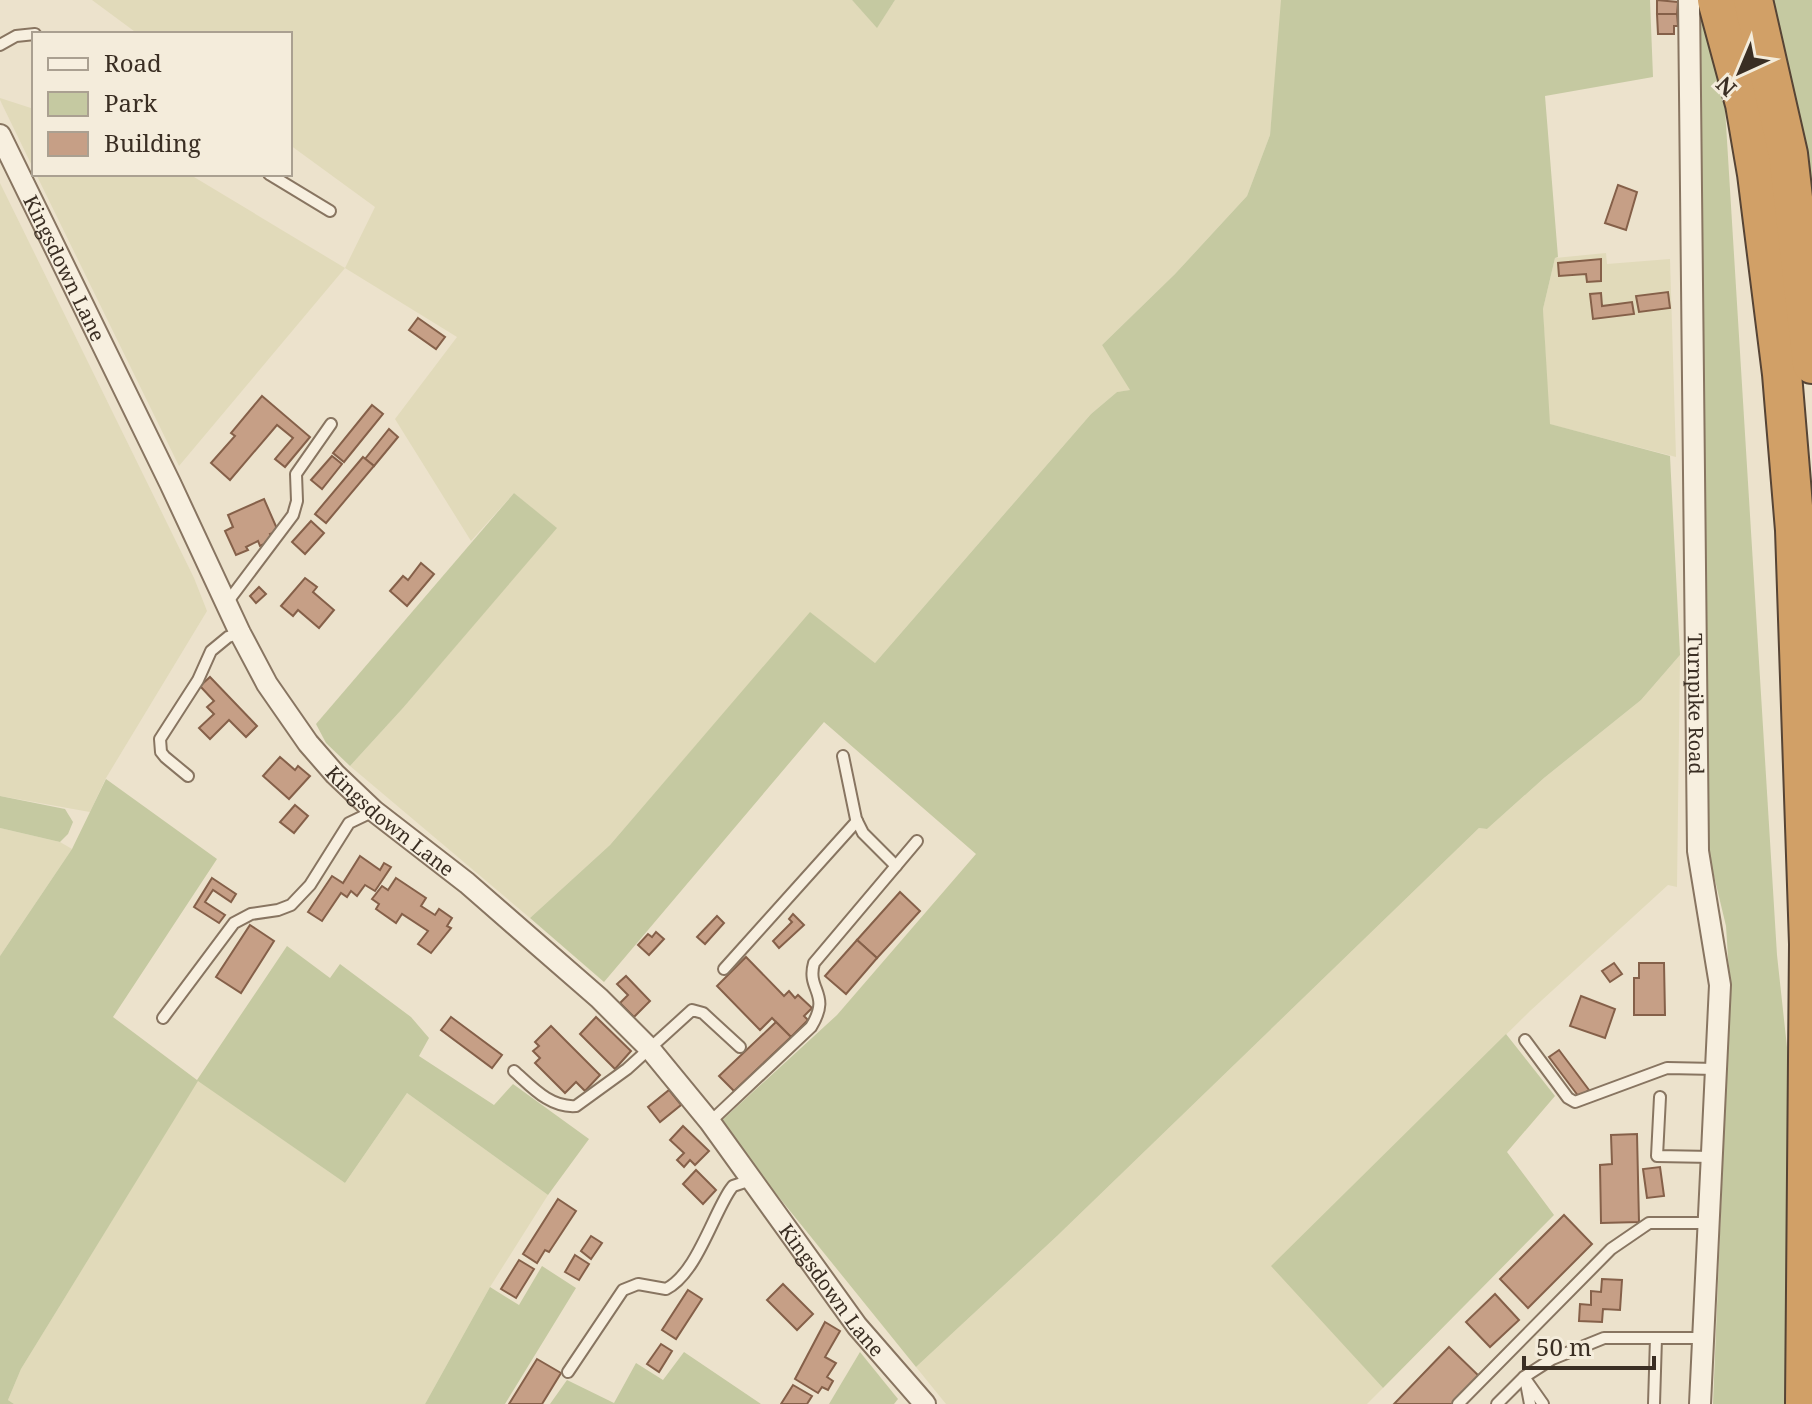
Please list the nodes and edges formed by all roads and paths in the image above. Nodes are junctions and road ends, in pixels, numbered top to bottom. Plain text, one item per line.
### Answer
1 (1689, 0) edge
2 (1717, 0) edge
3 (1753, 0) edge
4 (32, 34) edge
5 (0, 45) edge
6 (0, 135) edge
7 (272, 176) edge
8 (330, 211) dead end
9 (1812, 364) edge
10 (331, 424) dead end
11 (226, 604) junction
12 (240, 633) junction
13 (843, 756) dead end
14 (188, 776) dead end
15 (374, 811) junction
16 (857, 821) junction
17 (917, 841) dead end
18 (896, 866) junction
19 (724, 969) dead end
20 (163, 1018) dead end
21 (1525, 1040) dead end
22 (740, 1047) dead end
23 (650, 1049) junction
24 (1716, 1069) junction
25 (514, 1071) dead end
26 (1660, 1097) dead end
27 (710, 1122) junction
28 (1712, 1157) junction
29 (751, 1180) junction
30 (1709, 1223) junction
31 (1656, 1338) junction
32 (1703, 1338) junction
33 (568, 1372) dead end
34 (1524, 1377) junction
35 (925, 1404) edge
36 (1458, 1404) edge
37 (1497, 1404) edge
38 (1530, 1404) edge
39 (1543, 1404) edge
40 (1654, 1404) edge
41 (1700, 1404) edge
42 (1805, 1404) edge

1 - 24 street, Turnpike Road
2 - 42 highway
3 - 9 highway
4 - 5 lane
6 - 11 street, Kingsdown Lane
7 - 8 lane
10 - 11 lane
11 - 12 street, Kingsdown Lane
12 - 14 lane
12 - 15 street, Kingsdown Lane
13 - 16 lane
15 - 20 lane
15 - 23 street, Kingsdown Lane
16 - 18 lane
16 - 19 lane
17 - 18 lane
18 - 27 lane
21 - 24 lane
22 - 23 lane
23 - 25 lane
23 - 27 street, Kingsdown Lane
24 - 28 street, Turnpike Road
26 - 28 lane
27 - 29 street, Kingsdown Lane
28 - 30 street, Turnpike Road
29 - 33 lane
29 - 35 street, Kingsdown Lane
30 - 32 street, Turnpike Road
30 - 36 lane
31 - 32 lane
31 - 34 lane
31 - 40 lane
32 - 41 street, Turnpike Road
34 - 37 lane
34 - 38 lane
34 - 39 lane

